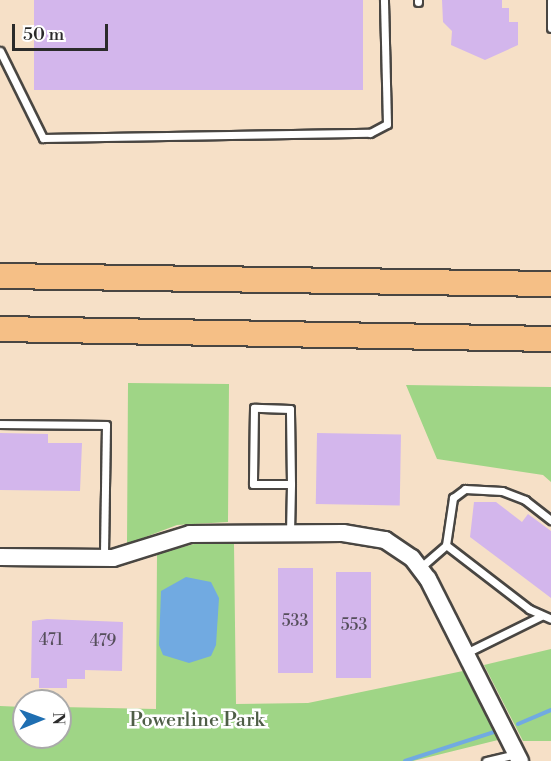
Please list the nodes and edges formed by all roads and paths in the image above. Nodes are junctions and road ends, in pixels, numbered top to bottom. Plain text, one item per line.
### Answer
1 (384, 0) edge
2 (550, 0) edge
3 (551, 28) edge
4 (0, 51) edge
5 (0, 276) edge
6 (551, 284) edge
7 (0, 329) edge
8 (551, 339) edge
9 (0, 424) edge
10 (291, 484) junction
11 (551, 520) edge
12 (290, 533) junction
13 (446, 545) junction
14 (0, 557) edge
15 (104, 559) junction
16 (421, 567) junction
17 (541, 616) junction
18 (551, 619) edge
19 (466, 653) junction
20 (518, 758) edge
21 (486, 761) edge

1 - 4 lane
2 - 3 lane
5 - 6 highway
7 - 8 highway
9 - 15 lane
10 - 10 lane
10 - 12 lane
11 - 13 lane
12 - 15 street
12 - 16 street
13 - 16 lane
13 - 17 lane
14 - 15 street
16 - 19 street
17 - 18 lane
17 - 19 lane
19 - 20 street
20 - 21 lane

